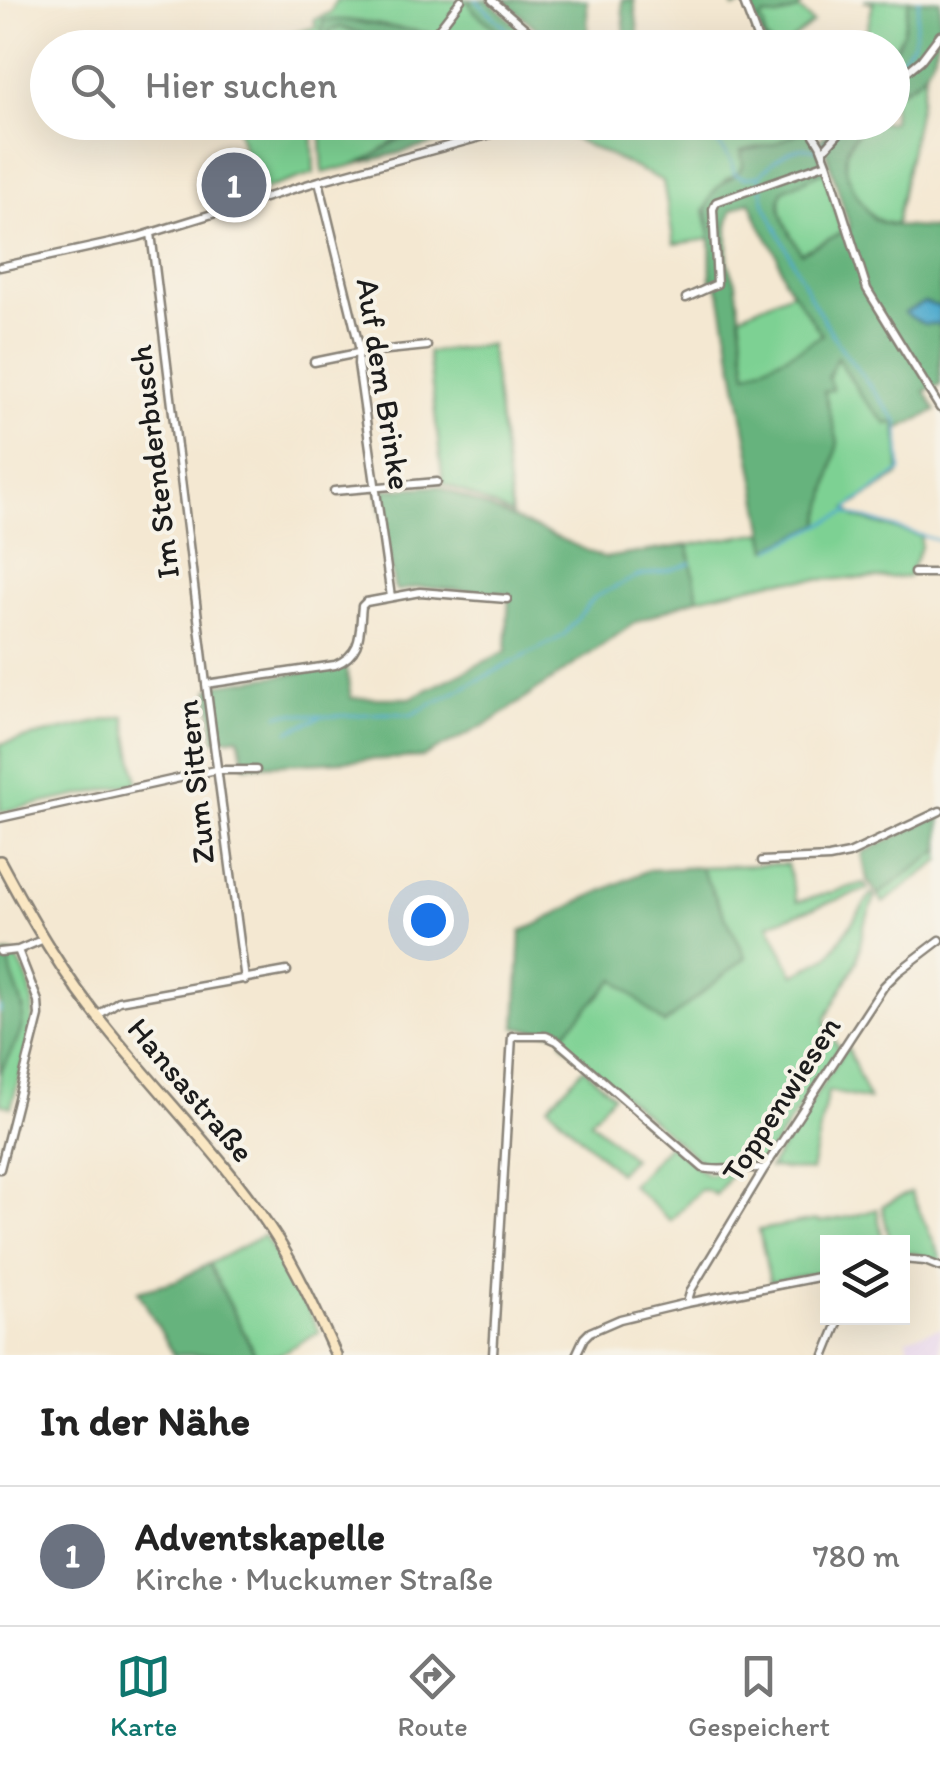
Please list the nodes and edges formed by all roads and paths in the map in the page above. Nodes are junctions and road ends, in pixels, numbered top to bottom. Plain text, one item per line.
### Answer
1 (461, 0) edge
2 (492, 0) edge
3 (743, 0) edge
4 (438, 30) edge
5 (527, 30) edge
6 (754, 30) edge
7 (940, 35) edge
8 (910, 69) edge
9 (470, 140) edge
10 (816, 140) edge
11 (833, 140) edge
12 (823, 152) junction
13 (827, 164) junction
14 (319, 181) junction
15 (151, 233) junction
16 (0, 267) edge
17 (686, 298) dead end
18 (427, 346) dead end
19 (358, 353) junction
20 (314, 362) dead end
21 (940, 408) edge
22 (437, 482) dead end
23 (376, 487) junction
24 (334, 491) dead end
25 (940, 572) edge
26 (914, 574) dead end
27 (391, 597) junction
28 (507, 599) dead end
29 (206, 684) junction
30 (216, 770) junction
31 (256, 770) dead end
32 (940, 812) edge
33 (0, 818) edge
34 (0, 861) edge
35 (762, 861) dead end
36 (44, 939) junction
37 (940, 940) edge
38 (18, 950) junction
39 (0, 952) edge
40 (288, 972) dead end
41 (245, 980) junction
42 (97, 1016) junction
43 (0, 1169) edge
44 (764, 1169) junction
45 (910, 1259) edge
46 (940, 1268) edge
47 (820, 1276) edge
48 (687, 1303) junction
49 (837, 1325) edge
50 (336, 1355) edge
51 (494, 1355) edge
52 (576, 1355) edge
53 (826, 1355) edge

1 - 4 street
2 - 5 street
3 - 6 street
7 - 8 street
9 - 14 street
10 - 12 street
11 - 12 street
12 - 13 street
13 - 17 street
13 - 21 street
14 - 15 street
14 - 19 street, Auf dem Brinke
15 - 16 street
15 - 29 street, Im Stenderbusch
18 - 19 street
19 - 20 street
19 - 23 street, Auf dem Brinke
22 - 23 street
23 - 24 street
23 - 27 street, Auf dem Brinke
25 - 26 street
27 - 28 street
27 - 29 street, Zum Sittern
29 - 30 street, Zum Sittern
30 - 31 street
30 - 33 street
30 - 41 street, Zum Sittern
32 - 35 street
34 - 36 main road, Hansastraße
36 - 38 street
36 - 42 main road, Hansastraße
37 - 44 street, Toppenwiesen
38 - 39 street
38 - 43 street
40 - 41 street
41 - 42 street
42 - 50 main road, Hansastraße
44 - 48 street, Toppenwiesen
44 - 51 street
45 - 46 street
47 - 48 street
48 - 52 street
49 - 53 street

